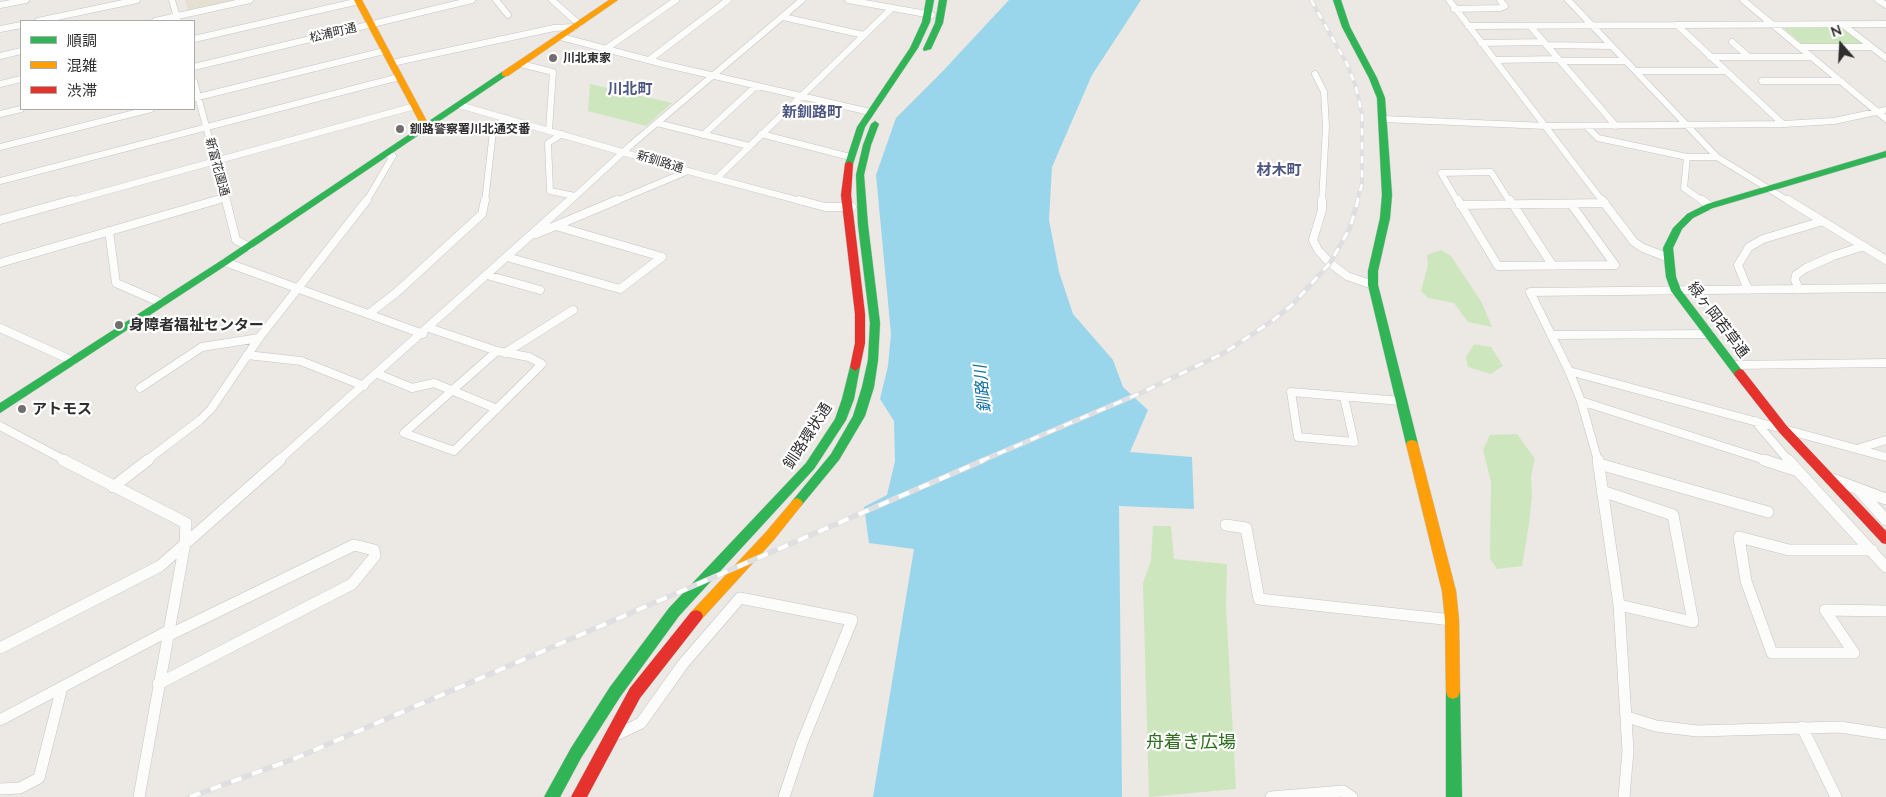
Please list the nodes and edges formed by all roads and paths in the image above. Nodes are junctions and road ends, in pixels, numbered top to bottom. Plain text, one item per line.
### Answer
1 (26, 0) edge
2 (137, 0) edge
3 (172, 0) edge
4 (250, 0) edge
5 (358, 0) edge
6 (472, 0) edge
7 (496, 0) edge
8 (552, 0) edge
9 (614, 0) edge
10 (676, 0) edge
11 (728, 0) edge
12 (802, 0) edge
13 (848, 0) edge
14 (930, 0) edge
15 (943, 0) edge
16 (1337, 0) edge
17 (1449, 0) edge
18 (1500, 0) edge
19 (1568, 0) edge
20 (1743, 0) edge
21 (1878, 0) edge
22 (0, 5) edge
23 (1886, 5) edge
24 (891, 9) junction
25 (1454, 9) junction
26 (508, 15) dead end
27 (928, 15) junction
28 (941, 16) junction
29 (783, 17) junction
30 (177, 19) edge
31 (43, 20) edge
32 (371, 24) junction
33 (1772, 24) junction
34 (1842, 24) junction
35 (1886, 24) edge
36 (20, 25) edge
37 (576, 25) junction
38 (1677, 25) junction
39 (1468, 26) junction
40 (1593, 26) junction
41 (1531, 27) junction
42 (0, 30) edge
43 (864, 35) junction
44 (561, 36) junction
45 (195, 39) edge
46 (1732, 42) dead end
47 (1481, 43) junction
48 (1545, 44) junction
49 (1611, 46) junction
50 (1800, 47) junction
51 (1870, 47) junction
52 (607, 48) junction
53 (20, 51) edge
54 (384, 51) junction
55 (0, 56) edge
56 (1710, 57) junction
57 (1748, 57) junction
58 (1812, 57) junction
59 (1886, 58) edge
60 (649, 60) junction
61 (1495, 60) junction
62 (1560, 60) junction
63 (1626, 61) junction
64 (392, 63) junction
65 (521, 64) junction
66 (195, 67) edge
67 (1636, 71) junction
68 (1725, 71) junction
69 (1315, 74) dead end
70 (711, 76) junction
71 (399, 77) junction
72 (20, 79) edge
73 (1762, 81) dead end
74 (1841, 81) junction
75 (0, 84) edge
76 (756, 86) junction
77 (800, 97) junction
78 (196, 98) edge
79 (460, 105) junction
80 (415, 106) junction
81 (20, 109) edge
82 (147, 110) edge
83 (1886, 110) edge
84 (870, 112) junction
85 (1878, 112) junction
86 (0, 114) edge
87 (505, 118) junction
88 (1383, 119) junction
89 (1886, 119) edge
90 (657, 122) junction
91 (1783, 124) junction
92 (1687, 125) junction
93 (1546, 126) junction
94 (1586, 126) junction
95 (1616, 126) junction
96 (207, 127) junction
97 (426, 127) junction
98 (549, 130) junction
99 (562, 134) junction
100 (761, 134) junction
101 (703, 135) junction
102 (0, 146) edge
103 (749, 146) junction
104 (624, 151) junction
105 (386, 154) junction
106 (1886, 154) edge
107 (850, 156) junction
108 (1687, 157) junction
109 (1717, 157) junction
110 (216, 161) junction
111 (688, 171) junction
112 (717, 178) junction
113 (0, 181) edge
114 (1768, 188) junction
115 (575, 196) junction
116 (225, 198) junction
117 (1512, 204) junction
118 (1571, 204) junction
119 (1605, 204) junction
120 (1460, 205) junction
121 (862, 206) junction
122 (1710, 206) junction
123 (848, 207) junction
124 (0, 220) edge
125 (1823, 221) junction
126 (556, 226) junction
127 (109, 231) junction
128 (531, 236) junction
129 (1864, 246) junction
130 (249, 247) junction
131 (1886, 252) edge
132 (1878, 255) junction
133 (507, 257) junction
134 (1668, 258) junction
135 (1886, 260) edge
136 (225, 262) junction
137 (0, 263) edge
138 (1553, 266) junction
139 (487, 275) junction
140 (1373, 285) junction
141 (297, 288) junction
142 (1886, 288) edge
143 (1799, 289) junction
144 (540, 290) dead end
145 (1748, 290) junction
146 (1676, 291) junction
147 (162, 303) junction
148 (573, 310) dead end
149 (370, 313) junction
150 (0, 328) edge
151 (426, 331) junction
152 (1710, 334) junction
153 (1551, 335) junction
154 (259, 338) junction
155 (501, 352) junction
156 (247, 355) junction
157 (73, 362) junction
158 (1886, 363) edge
159 (1733, 365) junction
160 (1569, 371) junction
161 (378, 374) junction
162 (364, 386) junction
163 (140, 388) dead end
164 (452, 391) junction
165 (1344, 396) junction
166 (1401, 401) junction
167 (1580, 401) junction
168 (0, 409) edge
169 (497, 409) junction
170 (1755, 421) junction
171 (0, 426) edge
172 (1782, 428) junction
173 (1886, 440) edge
174 (1860, 448) junction
175 (1886, 457) edge
176 (1599, 464) junction
177 (1798, 471) junction
178 (1828, 477) junction
179 (113, 487) junction
180 (1857, 488) junction
181 (1602, 491) junction
182 (1886, 499) edge
183 (1768, 512) dead end
184 (1886, 520) edge
185 (1226, 525) dead end
186 (1886, 539) edge
187 (185, 543) junction
188 (1872, 550) junction
189 (1886, 567) edge
190 (1619, 605) junction
191 (1886, 611) edge
192 (1452, 620) junction
193 (167, 634) junction
194 (0, 648) edge
195 (158, 684) junction
196 (62, 687) junction
197 (1627, 717) junction
198 (0, 720) edge
199 (1802, 727) junction
200 (1886, 734) edge
201 (610, 738) junction
202 (0, 788) edge
203 (139, 797) edge
204 (552, 797) edge
205 (579, 797) edge
206 (784, 797) edge
207 (1271, 797) edge
208 (1352, 797) edge
209 (1454, 797) edge
210 (1624, 797) edge
211 (1836, 797) edge

1 - 22 street
2 - 31 street
3 - 30 street
4 - 30 street
5 - 32 main road
5 - 45 street
6 - 32 street, 松浦町通
7 - 26 street
8 - 37 street
9 - 37 main road
10 - 52 street
11 - 60 street
12 - 29 street
13 - 24 street
14 - 27 main road, 釧路環状通
15 - 28 main road, 釧路環状通
16 - 88 main road
17 - 25 street
18 - 25 street
19 - 40 street
20 - 33 street
21 - 23 street
24 - 27 street
24 - 43 street
25 - 39 street
27 - 28 street
27 - 84 main road, 釧路環状通
28 - 121 main road, 釧路環状通
29 - 43 street
29 - 70 street
32 - 54 main road
32 - 66 street, 松浦町通
33 - 34 street
33 - 38 street
33 - 50 street
34 - 35 street
34 - 51 street
36 - 42 street
37 - 44 main road
37 - 64 street
38 - 40 street
38 - 56 street
39 - 41 street
39 - 47 street
40 - 41 street
40 - 49 street
41 - 48 street
43 - 77 street
44 - 52 street
44 - 65 main road
46 - 57 street
47 - 48 street
47 - 61 street
48 - 49 street
48 - 62 street
49 - 63 street
50 - 51 street
50 - 58 street
51 - 59 street
52 - 60 street
53 - 55 street
54 - 64 main road
54 - 78 street
56 - 57 street
56 - 68 street
57 - 58 street
58 - 74 street
60 - 70 street
61 - 62 street
61 - 93 street
62 - 63 street
62 - 95 street
63 - 67 street
64 - 71 main road
65 - 79 main road
65 - 98 street
67 - 68 street
67 - 92 street
68 - 91 street
69 - 140 street
70 - 76 street
70 - 90 street
71 - 80 main road
71 - 96 street
72 - 75 street
73 - 74 street
74 - 85 street
76 - 77 street
76 - 101 street
77 - 84 street
77 - 100 street
78 - 96 street, 新富花園通
79 - 87 street, 新釧路通
79 - 97 main road
80 - 97 main road
80 - 110 street
81 - 86 street
82 - 102 street
83 - 85 street
84 - 107 main road, 釧路環状通
85 - 89 street
85 - 91 street
87 - 98 street, 新釧路通
87 - 149 street
88 - 93 street
88 - 140 main road
90 - 101 street
90 - 104 street
91 - 92 street
92 - 95 street
92 - 109 street
93 - 94 street
93 - 119 street
94 - 95 street
94 - 108 street
96 - 110 street, 新富花園通
96 - 113 street
97 - 105 main road
98 - 99 street, 新釧路通
99 - 104 street, 新釧路通
99 - 115 street
100 - 103 street
100 - 107 street
101 - 103 street
103 - 112 street
104 - 111 street, 新釧路通
104 - 115 street
105 - 130 main road
105 - 141 street
106 - 114 main road, 緑ヶ岡若草通
107 - 123 main road, 釧路環状通
108 - 109 street
108 - 122 street
109 - 114 street
110 - 116 street, 新富花園通
110 - 124 street
111 - 112 street, 新釧路通
111 - 126 street
112 - 123 street, 新釧路通
114 - 122 main road, 緑ヶ岡若草通
114 - 125 street
115 - 128 street
116 - 127 street
116 - 130 street, 新富花園通
117 - 118 street
117 - 120 street
117 - 120 street
117 - 138 street
118 - 119 street
118 - 138 street
119 - 134 street
120 - 138 street
121 - 123 street, 新釧路通
121 - 201 main road, 釧路環状通
122 - 134 main road, 緑ヶ岡若草通
123 - 204 main road, 釧路環状通
125 - 129 street
125 - 145 street
126 - 128 street
126 - 133 street
127 - 137 street
127 - 147 street
128 - 133 street
129 - 132 street
129 - 143 street
130 - 136 main road
131 - 132 street
132 - 135 street
133 - 139 street
134 - 146 main road, 緑ヶ岡若草通
136 - 141 street
136 - 147 main road
139 - 144 street
139 - 151 street
140 - 166 main road
141 - 149 street
141 - 154 street
142 - 143 street
143 - 145 street
145 - 146 street
146 - 152 main road, 緑ヶ岡若草通
146 - 153 street
147 - 157 main road
148 - 155 street
149 - 151 street
150 - 157 street
151 - 155 street
151 - 161 street
152 - 153 street
152 - 159 main road, 緑ヶ岡若草通
153 - 160 street
154 - 156 street
154 - 163 street
155 - 164 street
155 - 169 street
156 - 162 street
156 - 179 street
157 - 168 main road
158 - 159 street
159 - 172 main road, 緑ヶ岡若草通
160 - 167 street
160 - 170 street
161 - 162 street
161 - 164 street
162 - 187 street
164 - 169 street
164 - 169 street
165 - 165 street
165 - 166 street
166 - 192 main road
167 - 176 street
167 - 177 street
170 - 172 street
170 - 177 street
171 - 179 street
172 - 174 street
172 - 178 main road, 緑ヶ岡若草通
173 - 174 street
174 - 175 street
176 - 181 street
176 - 183 street
177 - 188 street
178 - 180 street
178 - 186 main road, 緑ヶ岡若草通
179 - 187 street
180 - 182 street
180 - 184 street
181 - 190 street
181 - 190 street
185 - 192 street
187 - 193 street
187 - 194 street
188 - 189 street
188 - 191 street
190 - 197 street
192 - 209 main road
193 - 195 street
193 - 195 street
193 - 196 street
195 - 203 street
196 - 198 street
196 - 202 street
197 - 199 street
197 - 210 street
199 - 200 street
199 - 211 street
201 - 205 main road, 釧路環状通
201 - 206 street
207 - 208 street

